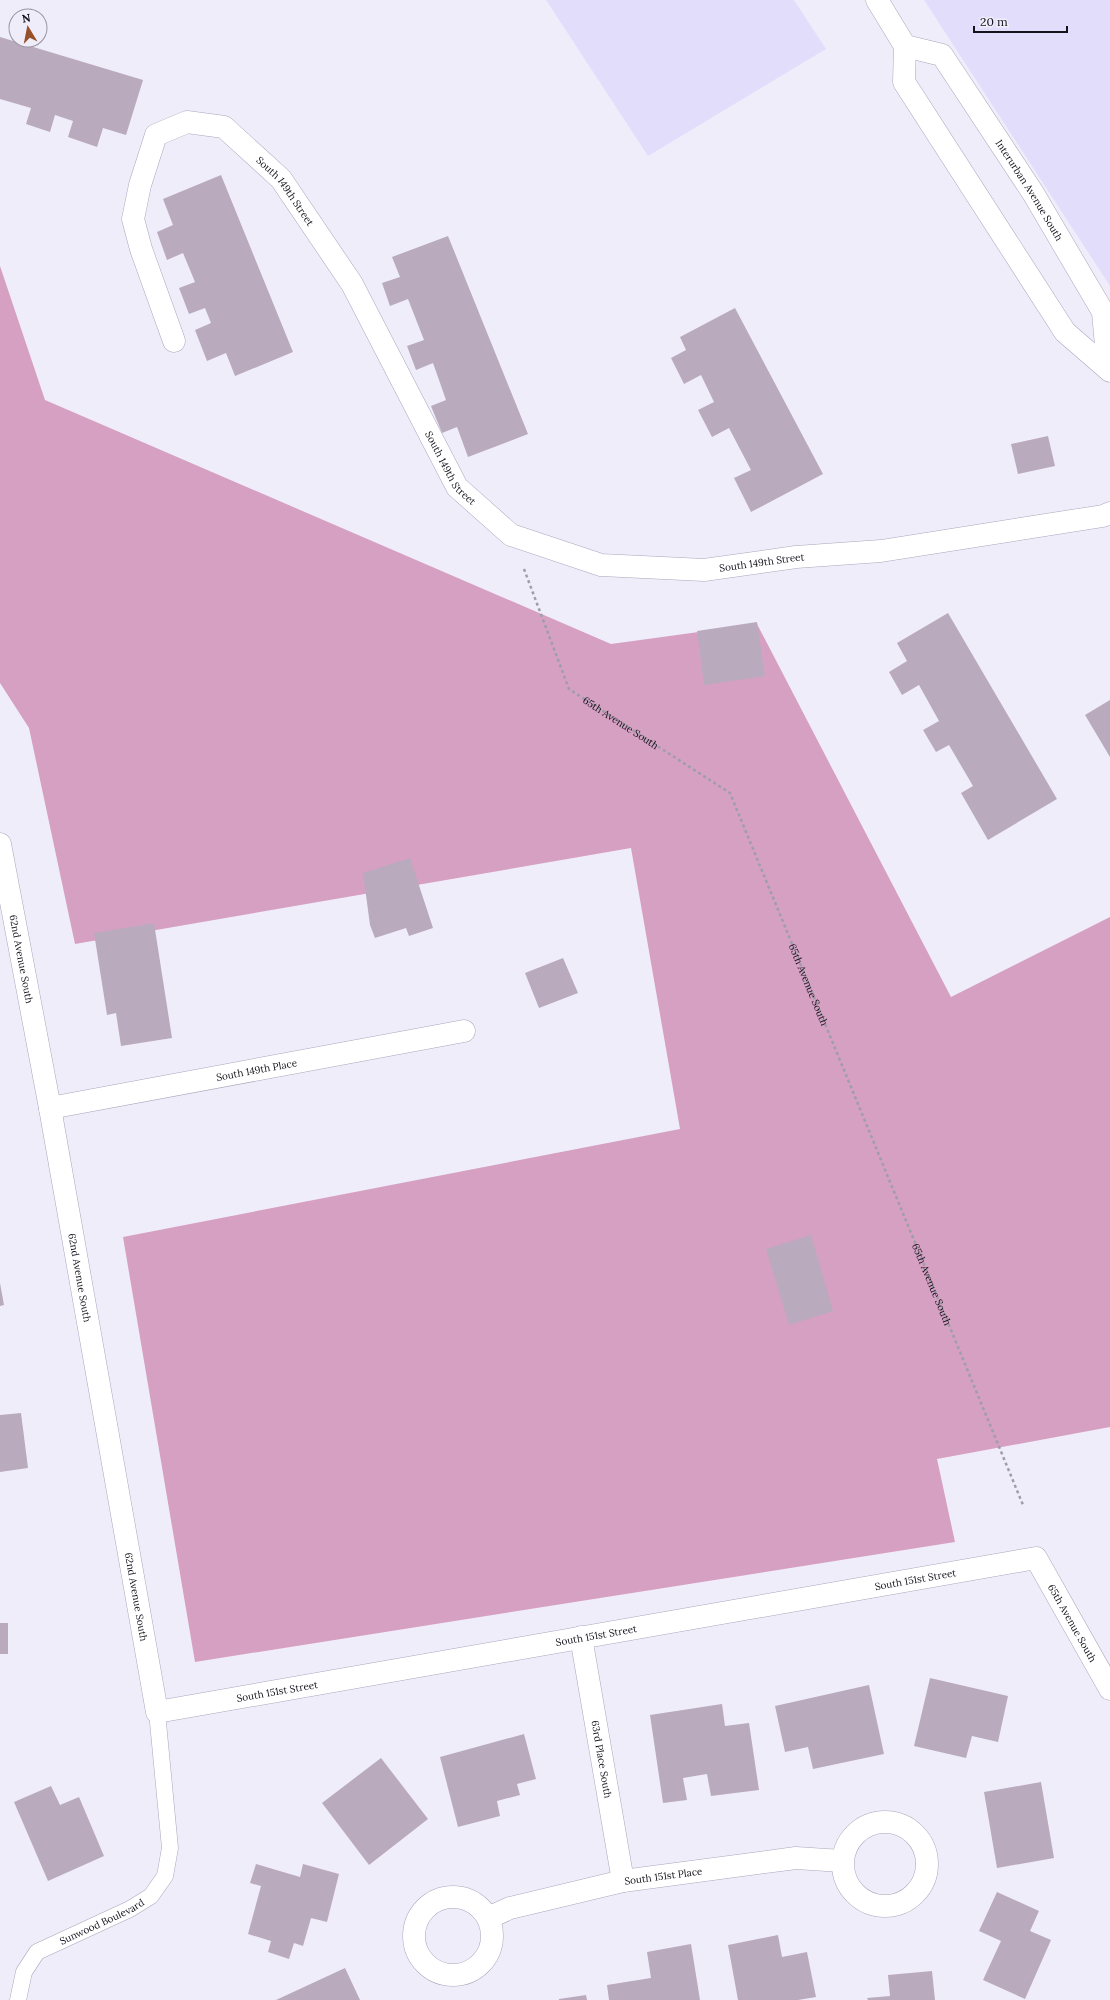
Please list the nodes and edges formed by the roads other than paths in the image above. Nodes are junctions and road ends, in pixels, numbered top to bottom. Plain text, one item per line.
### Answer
1 (877, 0) edge
2 (905, 46) junction
3 (174, 341) dead end
4 (1109, 369) edge
5 (1110, 513) edge
6 (0, 844) edge
7 (464, 1031) dead end
8 (50, 1108) junction
9 (1036, 1558) joint
10 (582, 1637) junction
11 (1110, 1689) edge
12 (157, 1712) junction
13 (842, 1861) dead end
14 (623, 1881) junction
15 (488, 1918) dead end
16 (18, 2000) edge

1 - 2 street
2 - 4 street, Interurban Avenue South
2 - 4 street, Interurban Avenue South
3 - 5 street, South 149th Street
6 - 8 street, 62nd Avenue South
7 - 8 street, South 149th Place
8 - 12 street, 62nd Avenue South
9 - 10 street, South 151st Street
9 - 11 street, 65th Avenue South
10 - 12 street, South 151st Street
10 - 14 street, 63rd Place South
12 - 16 lane, Sunwood Boulevard
13 - 14 street, South 151st Place
14 - 15 street, South 151st Place

